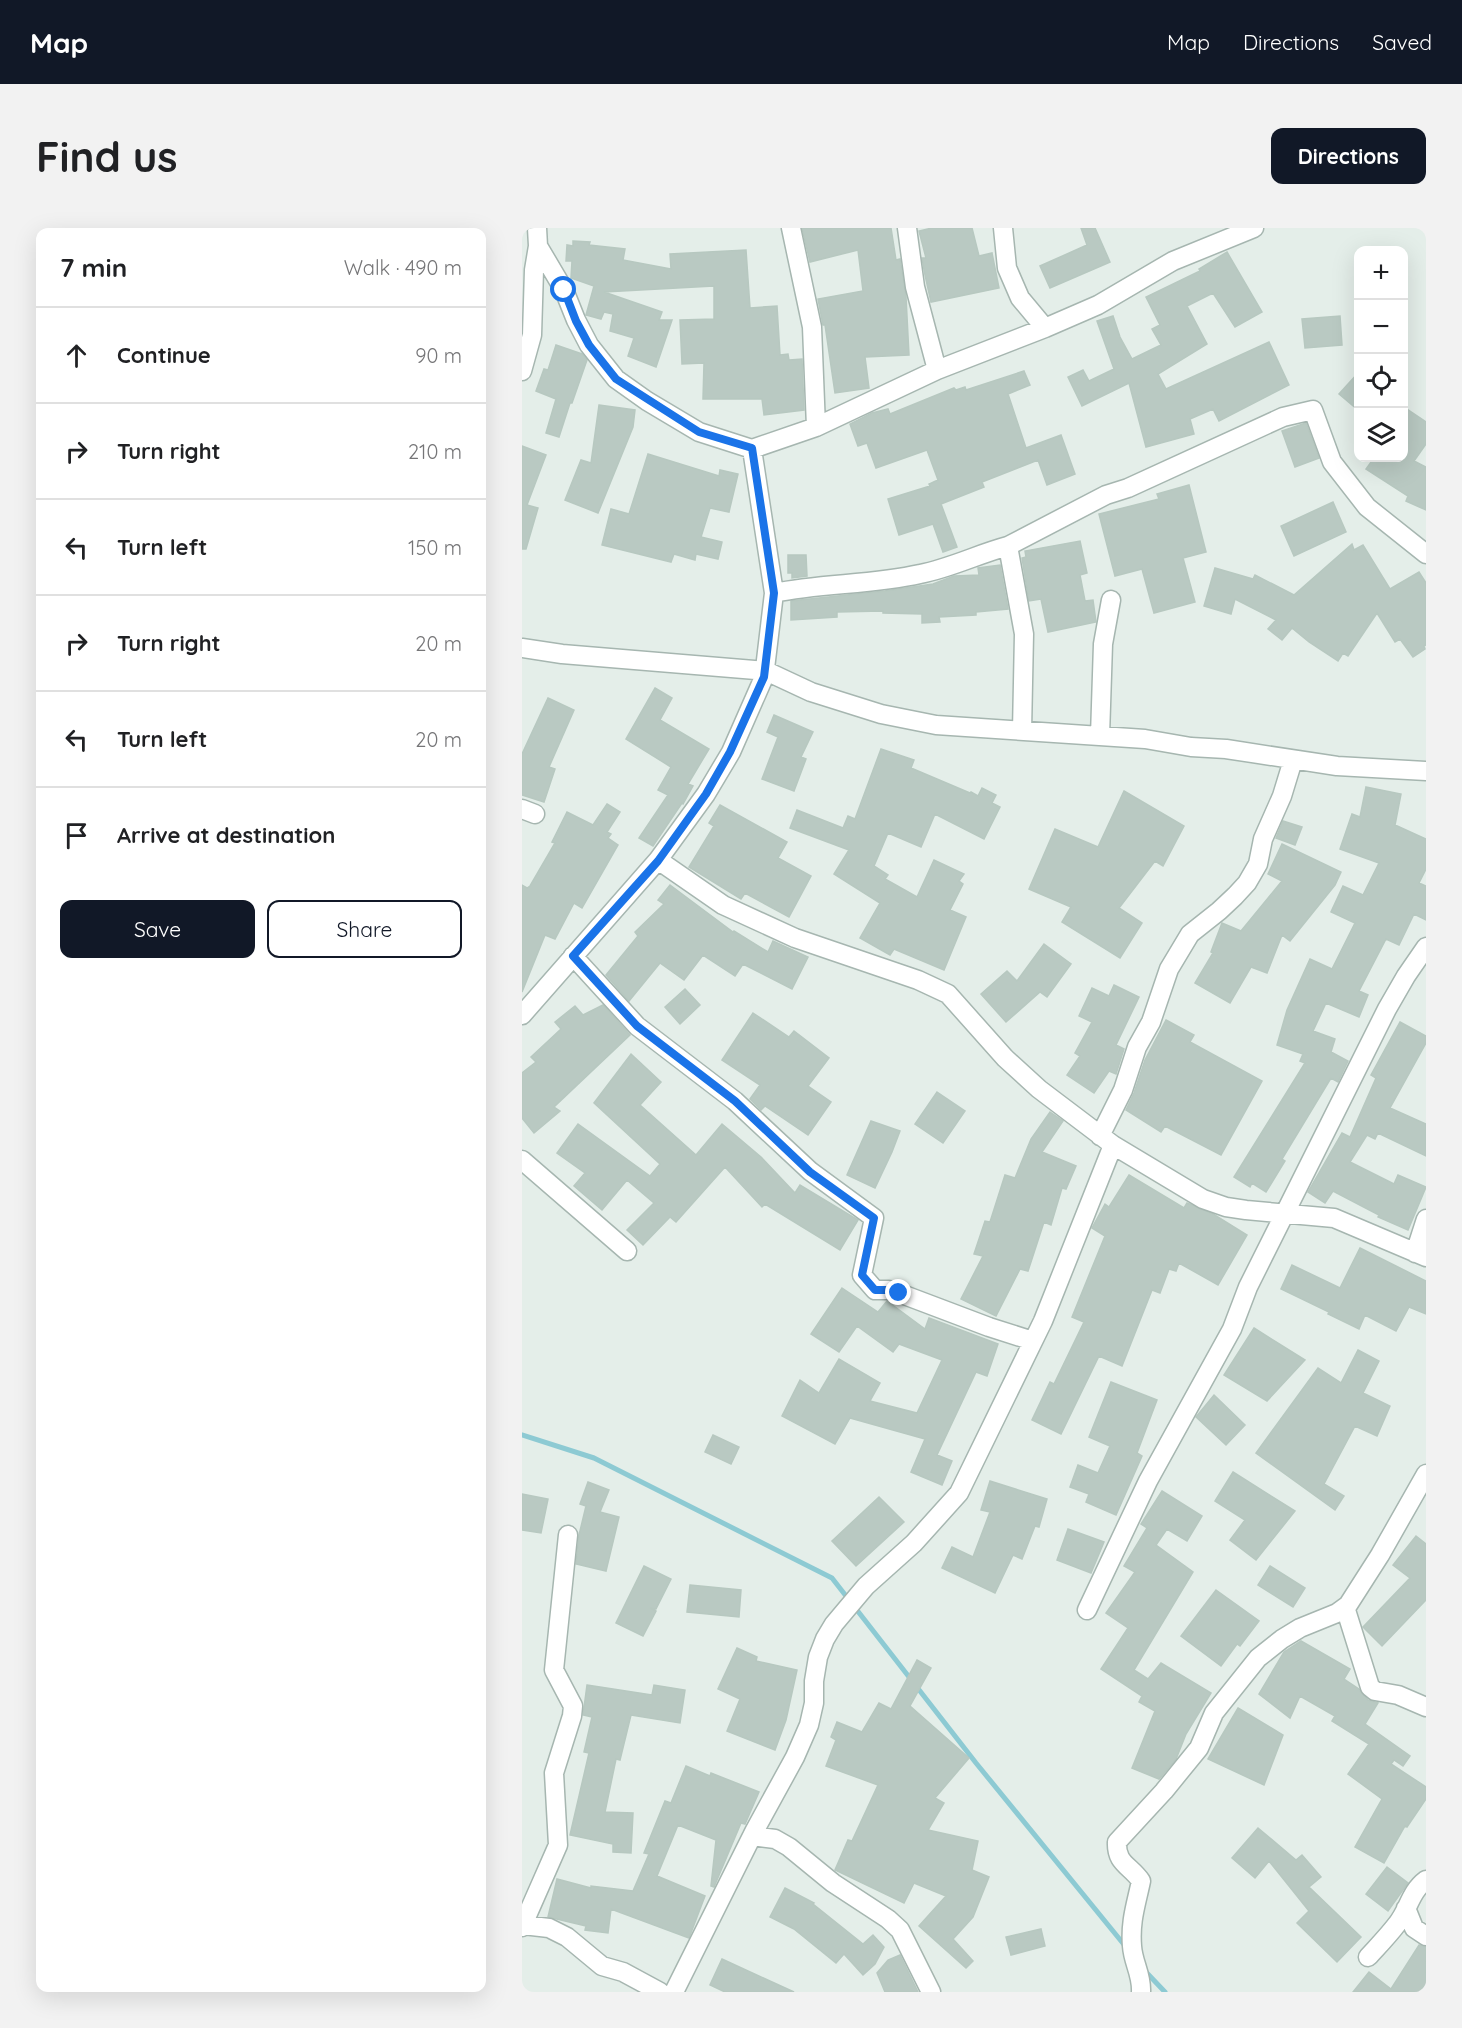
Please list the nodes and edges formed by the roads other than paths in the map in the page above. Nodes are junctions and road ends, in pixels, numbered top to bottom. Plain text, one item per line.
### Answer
1 (537, 228) edge
2 (790, 228) edge
3 (907, 228) edge
4 (1003, 228) edge
5 (1254, 228) edge
6 (538, 246) junction
7 (1045, 328) junction
8 (937, 370) junction
9 (522, 371) edge
10 (816, 427) junction
11 (752, 448) junction
12 (1008, 546) junction
13 (1426, 554) edge
14 (774, 593) junction
15 (1111, 600) dead end
16 (522, 648) edge
17 (766, 671) junction
18 (1022, 731) junction
19 (1100, 736) junction
20 (1293, 760) junction
21 (1426, 771) edge
22 (658, 861) junction
23 (1426, 947) edge
24 (573, 956) junction
25 (522, 1015) edge
26 (1106, 1140) junction
27 (522, 1160) edge
28 (1285, 1213) junction
29 (1426, 1219) edge
30 (627, 1251) dead end
31 (1420, 1255) edge
32 (1033, 1341) junction
33 (1426, 1474) edge
34 (568, 1535) dead end
35 (1345, 1607) junction
36 (1087, 1610) dead end
37 (1426, 1707) edge
38 (752, 1836) junction
39 (1426, 1880) edge
40 (1406, 1908) junction
41 (522, 1926) edge
42 (1426, 1936) edge
43 (1368, 1957) dead end
44 (660, 1992) edge
45 (674, 1992) edge
46 (931, 1992) edge
47 (1141, 1992) edge

1 - 6 street
2 - 10 street
3 - 8 street
4 - 7 street
5 - 7 street
6 - 9 street
6 - 11 street
7 - 8 street
8 - 10 street
10 - 11 street
11 - 14 street
12 - 13 street
12 - 14 street
12 - 18 street
14 - 17 street
15 - 19 street
16 - 17 street
17 - 18 street
17 - 22 street
18 - 19 street
19 - 20 street
20 - 21 street
20 - 26 street
22 - 24 street
22 - 26 street
23 - 28 street
24 - 25 street
24 - 32 street
26 - 28 street
26 - 32 street
27 - 30 street
28 - 31 street
28 - 36 street
29 - 31 street
32 - 38 street
33 - 35 street
34 - 41 street
35 - 37 street
35 - 47 street
38 - 45 street
38 - 46 street
39 - 40 street
40 - 42 street
40 - 43 street
41 - 44 street

